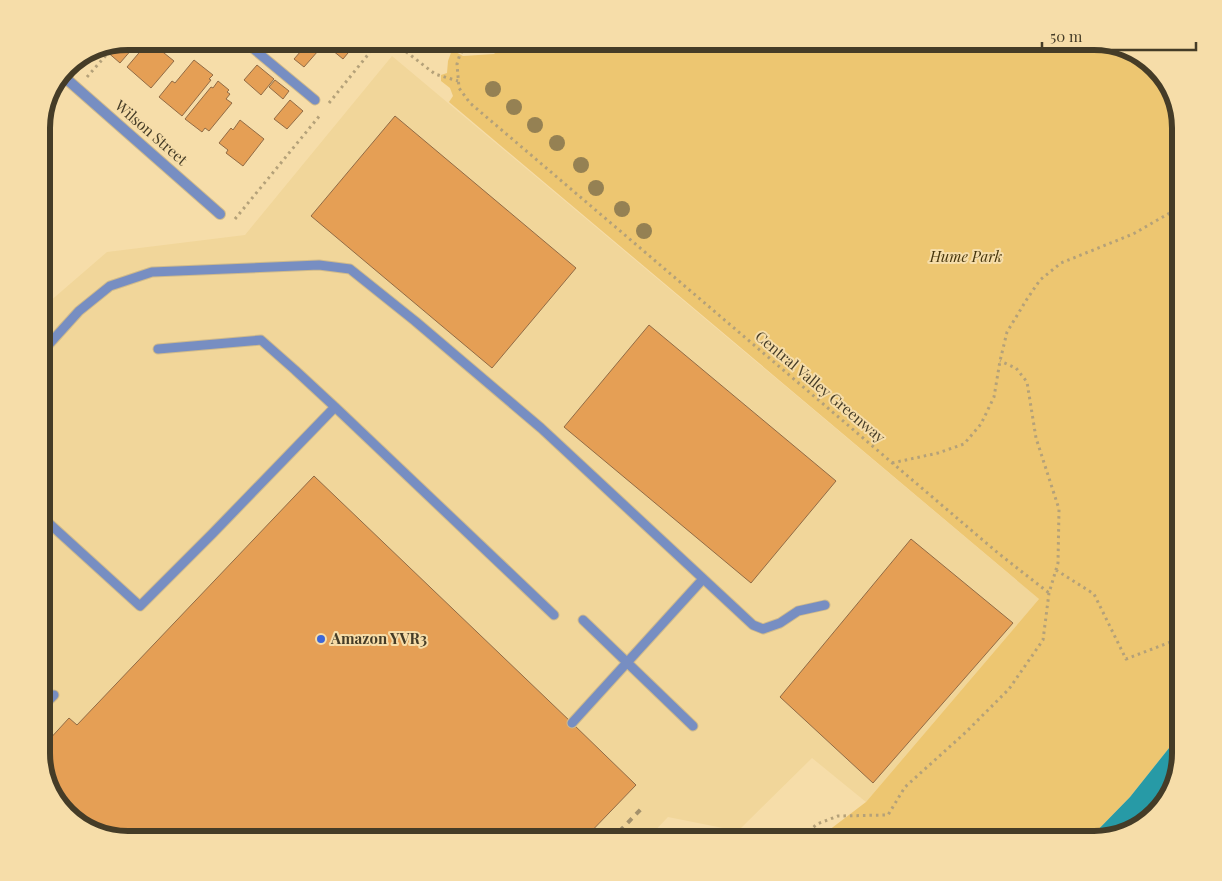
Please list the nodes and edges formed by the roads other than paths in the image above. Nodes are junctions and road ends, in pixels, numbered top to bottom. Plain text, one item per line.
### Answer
1 (255, 50) edge
2 (67, 79) edge
3 (315, 100) dead end
4 (220, 214) road end
5 (50, 344) edge
6 (158, 349) dead end
7 (335, 407) junction
8 (50, 524) edge
9 (703, 579) junction
10 (825, 605) dead end
11 (554, 614) dead end
12 (583, 620) dead end
13 (627, 662) junction
14 (54, 695) dead end
15 (50, 699) edge
16 (572, 723) dead end
17 (693, 726) dead end

1 - 3 lane
2 - 4 street, Wilson Street
5 - 9 lane
6 - 7 lane
7 - 8 lane
7 - 11 lane
9 - 10 lane
9 - 13 lane
12 - 13 lane
13 - 16 lane
13 - 17 lane
14 - 15 lane

